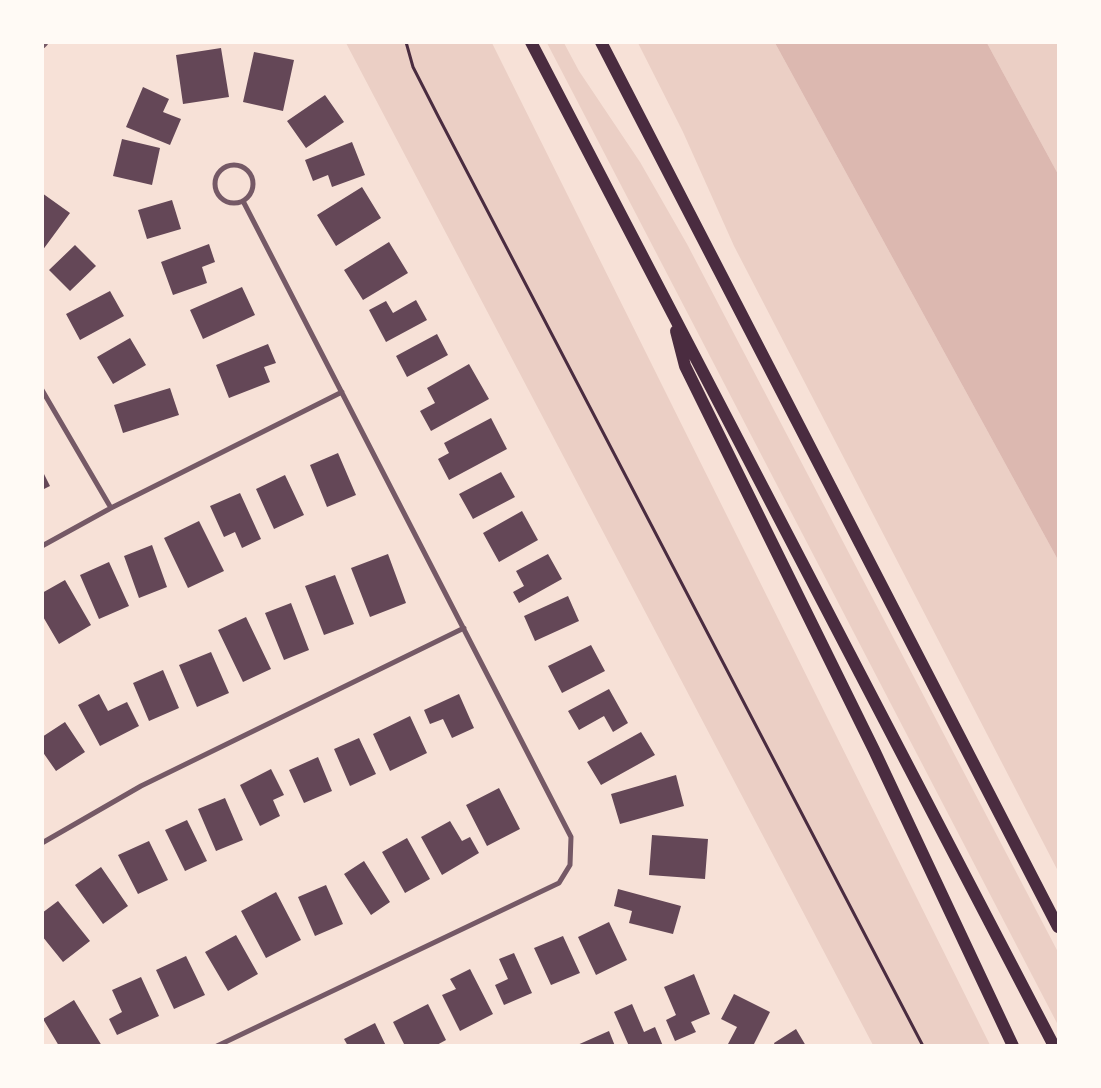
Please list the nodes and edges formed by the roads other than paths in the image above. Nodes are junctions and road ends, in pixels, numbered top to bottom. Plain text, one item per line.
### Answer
1 (531, 42) edge
2 (601, 42) edge
3 (243, 201) junction
4 (672, 312) junction
5 (42, 390) edge
6 (342, 392) junction
7 (110, 508) junction
8 (42, 546) edge
9 (464, 628) junction
10 (42, 843) edge
11 (1056, 916) edge
12 (1058, 927) edge
13 (217, 1046) edge
14 (1013, 1046) edge
15 (1054, 1046) edge

1 - 4 main road
2 - 11 main road
3 - 3 street
3 - 6 street
4 - 14 main road
4 - 15 main road
5 - 7 street
6 - 7 street
6 - 9 street
7 - 8 street
9 - 10 street
9 - 13 street
11 - 12 main road

